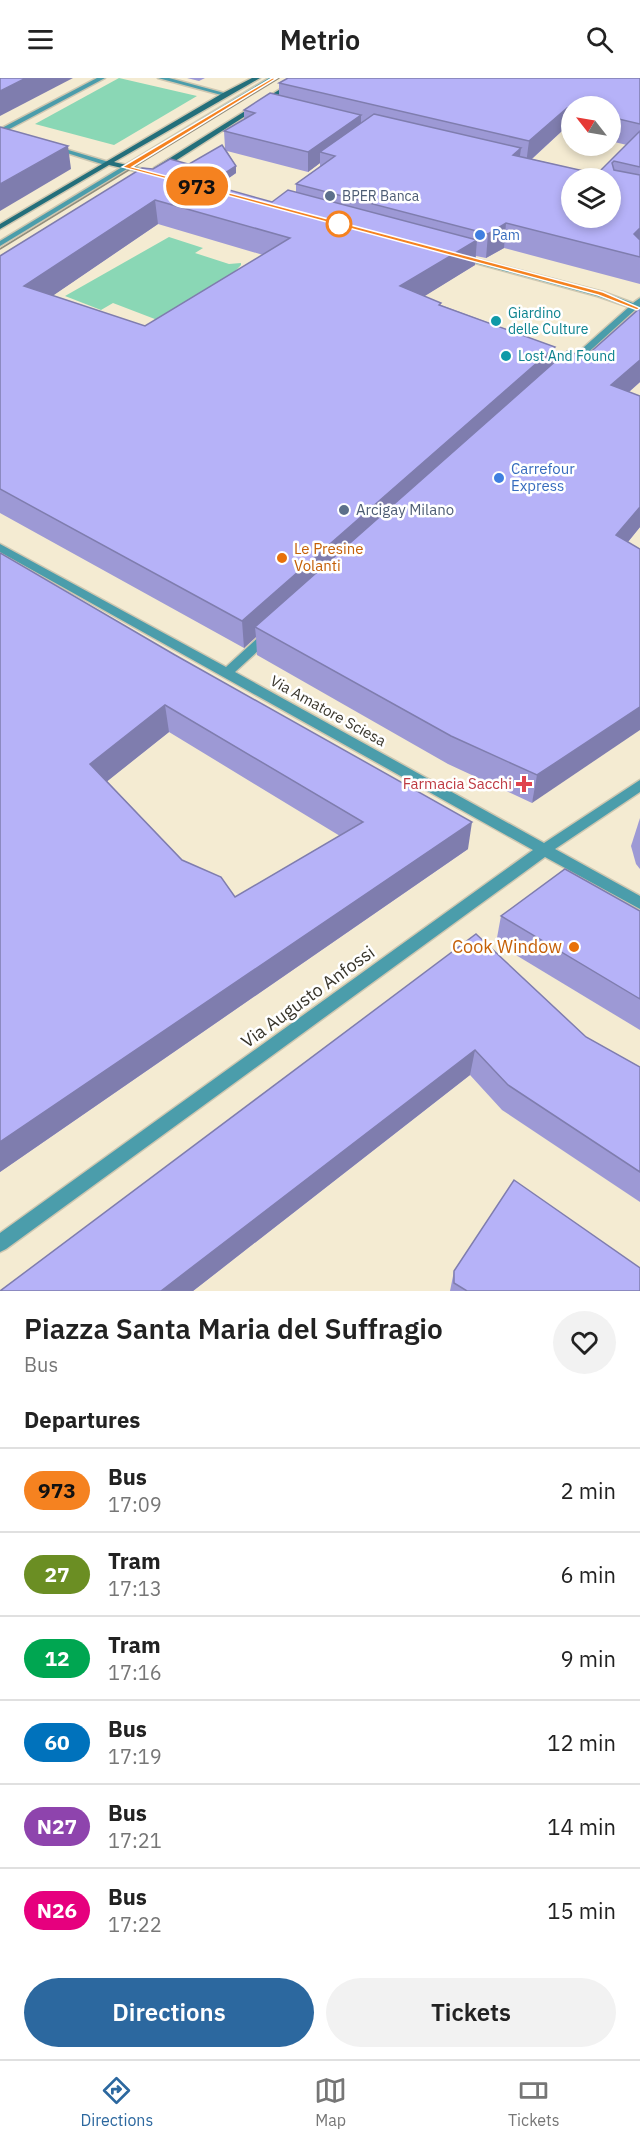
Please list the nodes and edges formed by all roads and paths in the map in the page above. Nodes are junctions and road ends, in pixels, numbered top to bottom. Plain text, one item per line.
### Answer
1 (102, 78) edge
2 (161, 78) edge
3 (257, 78) edge
4 (274, 78) edge
5 (302, 78) edge
6 (225, 94) junction
7 (0, 132) edge
8 (10, 135) edge
9 (42, 144) edge
10 (108, 163) junction
11 (126, 167) junction
12 (148, 173) junction
13 (159, 176) edge
14 (140, 178) edge
15 (0, 227) edge
16 (0, 244) edge
17 (453, 254) edge
18 (638, 305) edge
19 (557, 376) edge
20 (0, 547) edge
21 (275, 629) edge
22 (226, 674) junction
23 (640, 785) edge
24 (545, 849) junction
25 (640, 903) edge
26 (0, 1243) edge

1 - 7 street
2 - 6 street
3 - 6 main road
4 - 11 street
5 - 12 main road
6 - 10 main road
7 - 8 street
9 - 10 street
10 - 11 main road
10 - 15 main road
11 - 12 main road
11 - 16 street
12 - 13 street
12 - 14 main road
17 - 18 street
18 - 19 street
20 - 22 street, Via Amatore Sciesa
21 - 22 street
22 - 24 street, Via Amatore Sciesa
23 - 24 street, Via Augusto Anfossi
24 - 25 street, Via Amatore Sciesa
24 - 26 street, Via Augusto Anfossi

